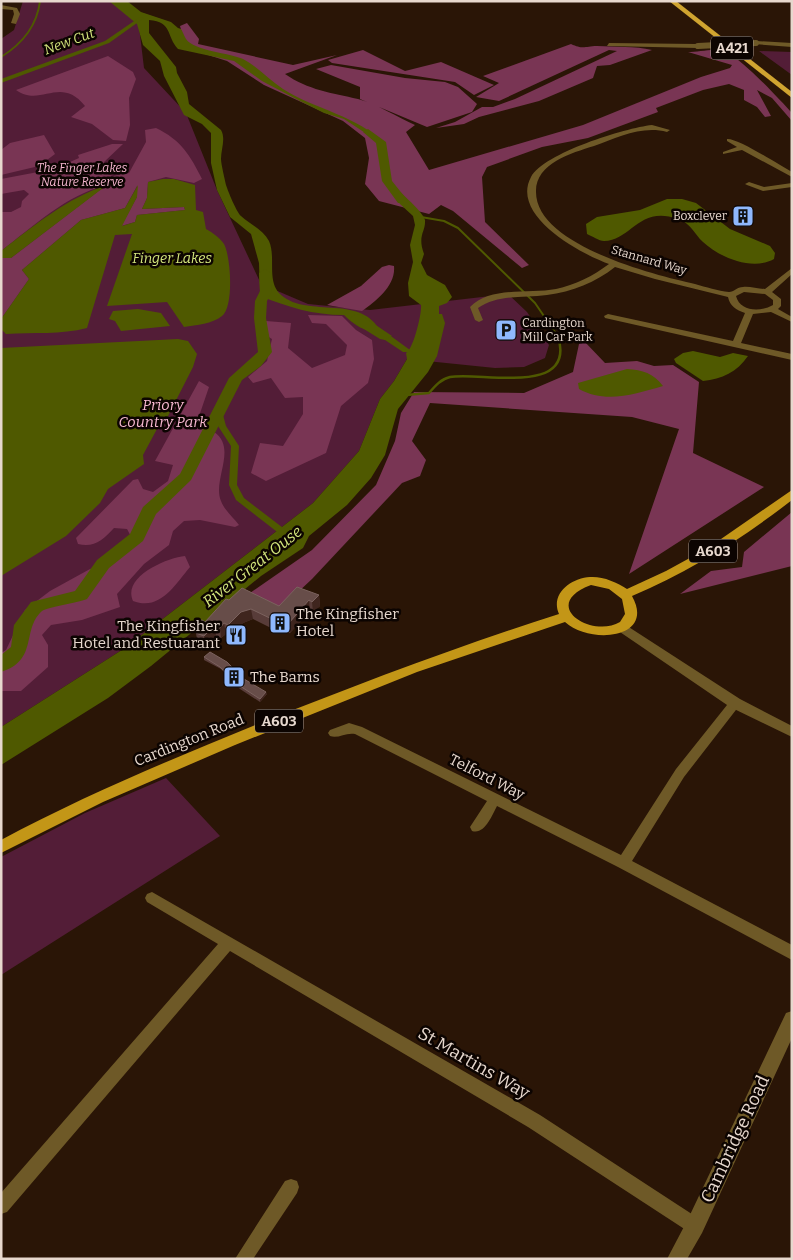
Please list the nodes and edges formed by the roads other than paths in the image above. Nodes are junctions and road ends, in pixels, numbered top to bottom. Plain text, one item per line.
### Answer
1 (672, 1) edge
2 (680, 1) edge
3 (20, 6) dead end
4 (1, 7) edge
5 (12, 8) junction
6 (14, 23) dead end
7 (609, 45) dead end
8 (792, 45) edge
9 (792, 87) edge
10 (792, 96) edge
11 (667, 130) dead end
12 (729, 140) dead end
13 (744, 147) junction
14 (725, 153) dead end
15 (792, 174) edge
16 (749, 184) dead end
17 (792, 185) edge
18 (614, 264) junction
19 (792, 270) edge
20 (767, 292) junction
21 (732, 295) junction
22 (773, 310) junction
23 (750, 311) junction
24 (608, 316) dead end
25 (479, 320) dead end
26 (792, 320) edge
27 (736, 345) junction
28 (792, 357) edge
29 (792, 494) edge
30 (626, 594) junction
31 (565, 617) junction
32 (622, 627) junction
33 (736, 703) junction
34 (792, 732) edge
35 (334, 734) dead end
36 (495, 799) junction
37 (478, 827) dead end
38 (1, 847) edge
39 (623, 864) junction
40 (152, 898) dead end
41 (228, 943) junction
42 (792, 953) edge
43 (792, 1019) edge
44 (291, 1187) dead end
45 (1, 1206) edge
46 (694, 1226) junction
47 (243, 1259) edge
48 (676, 1259) edge

1 - 10 highway, A421
2 - 9 highway, A421
3 - 5 street
4 - 5 street
5 - 6 street
7 - 8 street, bridge
11 - 18 street, Stannard Way
12 - 13 street
13 - 14 street
13 - 15 street
16 - 17 street
18 - 21 street, Stannard Way
18 - 25 street
19 - 20 street
20 - 21 street
20 - 22 street
21 - 23 street
22 - 23 street
22 - 26 street
23 - 27 street
24 - 27 street
27 - 28 street
29 - 30 main road, A603
30 - 31 main road
30 - 32 main road
31 - 32 main road
31 - 38 main road, Cardington Road / A603
32 - 33 street
33 - 34 street
33 - 39 street
35 - 36 street, Telford Way
36 - 37 street
36 - 39 street, Telford Way
39 - 42 street, Telford Way
40 - 41 street, St Martins Way
41 - 45 street
41 - 46 street, St Martins Way
43 - 46 street, Cambridge Road
44 - 47 street
46 - 48 street, Cambridge Road

